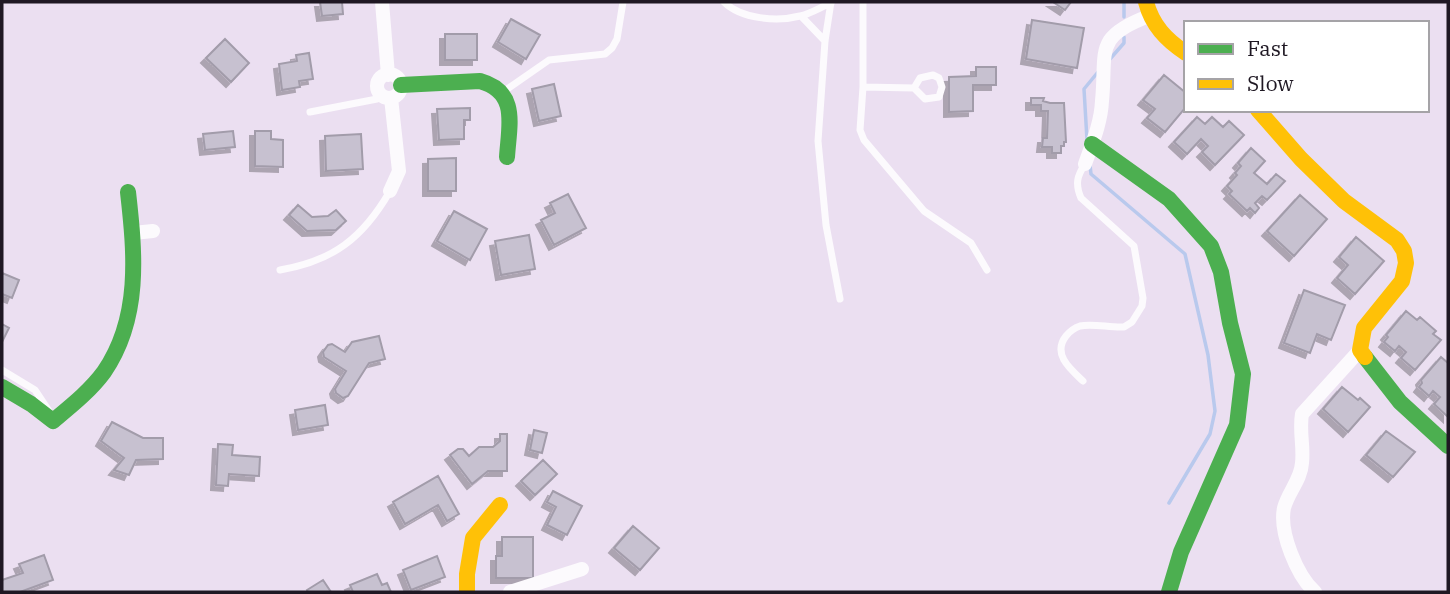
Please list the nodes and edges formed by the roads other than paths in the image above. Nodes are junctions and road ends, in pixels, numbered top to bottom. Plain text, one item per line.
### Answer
1 (382, 2) edge
2 (623, 2) edge
3 (724, 2) edge
4 (831, 2) edge
5 (863, 2) edge
6 (1147, 9) edge
7 (801, 16) junction
8 (825, 41) junction
9 (1184, 51) edge
10 (395, 80) junction
11 (863, 86) junction
12 (914, 88) dead end
13 (503, 92) junction
14 (386, 97) junction
15 (310, 112) dead end
16 (1260, 112) edge
17 (1092, 144) junction
18 (507, 157) dead end
19 (1085, 164) joint
20 (390, 191) joint
21 (128, 192) dead end
22 (153, 231) dead end
23 (133, 233) junction
24 (280, 270) dead end
25 (987, 270) dead end
26 (840, 299) dead end
27 (1360, 350) junction
28 (2, 370) edge
29 (1083, 381) dead end
30 (2, 387) edge
31 (53, 421) junction
32 (1448, 446) edge
33 (500, 505) dead end
34 (582, 569) dead end
35 (467, 592) edge
36 (510, 592) edge
37 (1169, 592) edge
38 (1315, 592) edge

1 - 10 street
2 - 13 lane
3 - 7 lane
4 - 7 lane
4 - 8 lane
5 - 11 lane
6 - 9 street
6 - 17 street
7 - 8 lane
8 - 26 lane
10 - 13 street
10 - 14 street
10 - 14 street
11 - 12 lane
11 - 25 lane
13 - 18 street
14 - 15 lane
14 - 20 street
16 - 27 street
17 - 19 street
17 - 37 street
19 - 29 lane
20 - 24 lane
21 - 23 street
22 - 23 street
23 - 31 street
27 - 32 street
27 - 38 street
28 - 31 lane
30 - 31 street
33 - 35 street
34 - 36 street

